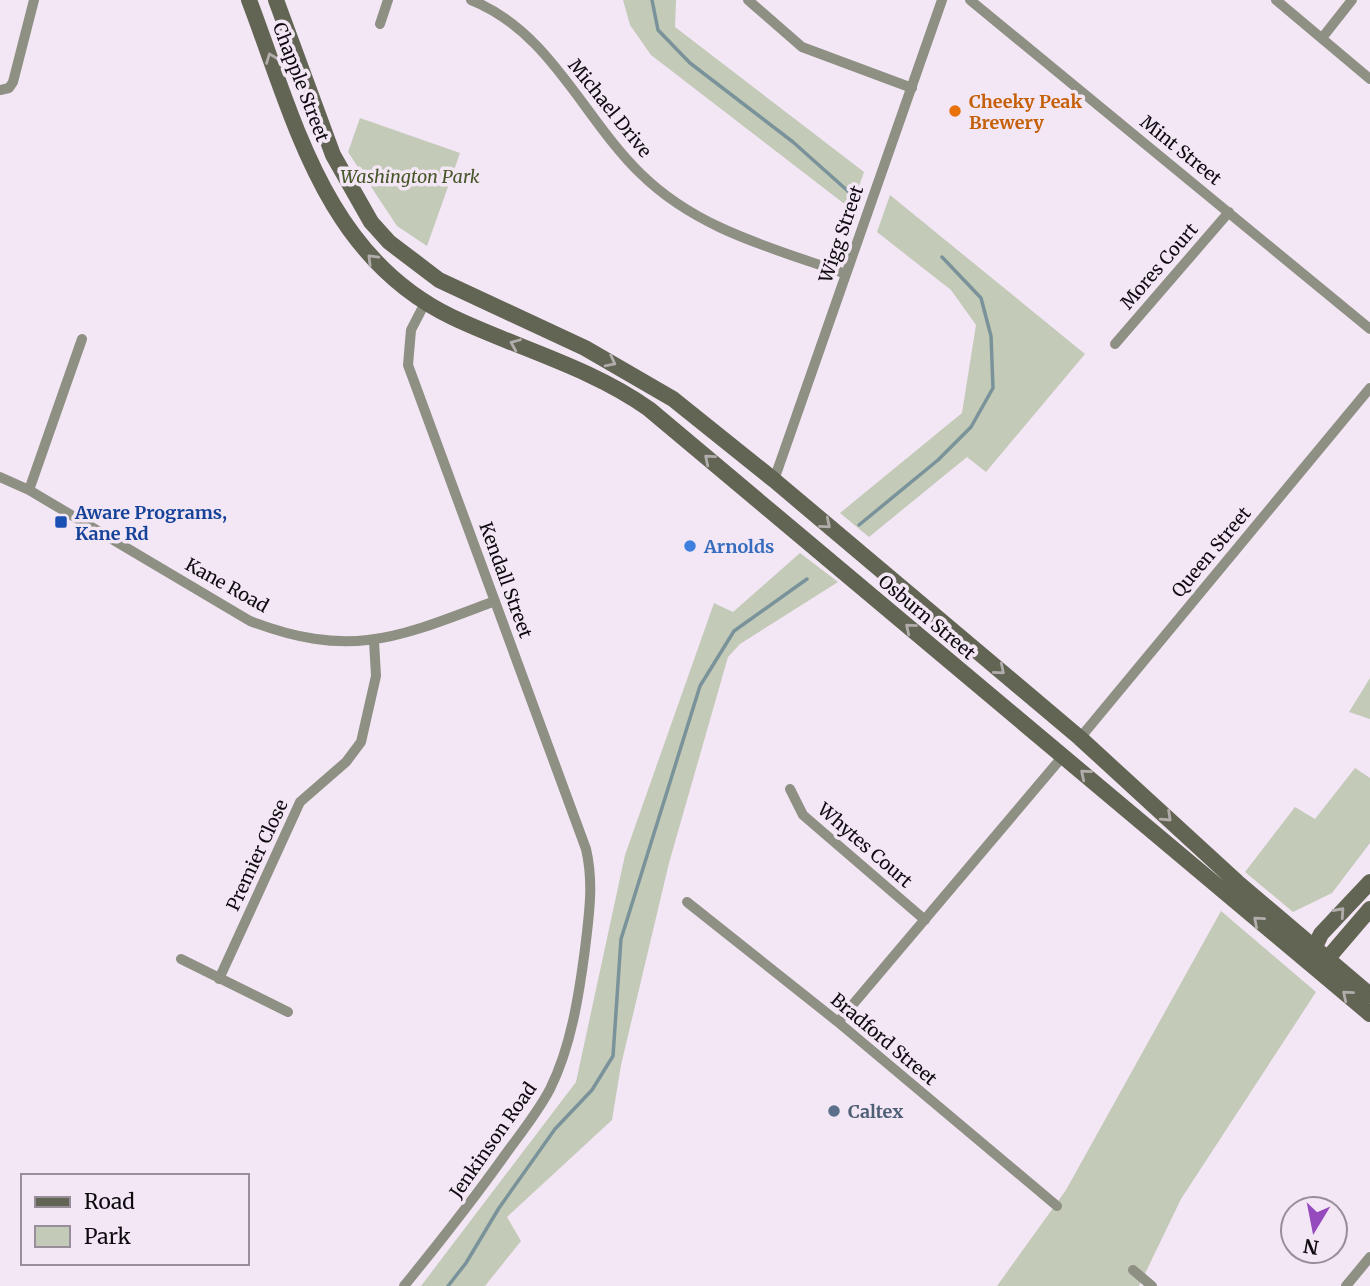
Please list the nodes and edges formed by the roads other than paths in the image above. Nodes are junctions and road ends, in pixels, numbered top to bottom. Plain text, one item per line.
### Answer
1 (34, 0) edge
2 (249, 0) edge
3 (276, 0) edge
4 (388, 0) edge
5 (471, 0) edge
6 (748, 0) edge
7 (942, 0) edge
8 (970, 0) edge
9 (1276, 0) edge
10 (1352, 0) edge
11 (380, 24) dead end
12 (1322, 38) junction
13 (1370, 79) edge
14 (912, 88) junction
15 (0, 90) edge
16 (1229, 212) junction
17 (846, 274) junction
18 (439, 280) junction
19 (426, 301) junction
20 (1370, 329) edge
21 (82, 339) dead end
22 (1115, 344) dead end
23 (1370, 388) edge
24 (0, 477) edge
25 (774, 480) junction
26 (29, 490) junction
27 (761, 503) junction
28 (495, 601) junction
29 (374, 642) junction
30 (1080, 738) junction
31 (1063, 756) junction
32 (790, 789) dead end
33 (592, 871) joint
34 (1370, 882) edge
35 (687, 902) dead end
36 (1370, 909) edge
37 (925, 920) junction
38 (1314, 946) junction
39 (1328, 958) junction
40 (181, 960) dead end
41 (1310, 966) junction
42 (219, 979) junction
43 (1370, 995) edge
44 (288, 1012) dead end
45 (1370, 1014) edge
46 (838, 1023) junction
47 (1057, 1206) dead end
48 (1370, 1257) edge
49 (1133, 1270) dead end
50 (404, 1286) edge
51 (1152, 1286) edge
52 (1346, 1286) edge

1 - 15 street
19 -> 2 street, Chapple Street
3 - 18 street, Chapple Street
4 - 11 street
5 - 17 street, Michael Drive
6 - 14 street
7 - 14 street, Wigg Street
8 - 16 street, Mint Street
9 - 12 street
10 - 12 street
12 - 13 street
14 - 17 street, Wigg Street
16 - 20 street, Mint Street
16 - 22 street, Mores Court
17 - 25 street, Wigg Street
18 - 19 street
18 -> 25 street, Osburn Street
27 -> 19 street, Osburn Street
19 - 28 street, Kendall Street
21 - 26 street
23 - 30 street, Queen Street
24 - 26 street, Kane Road
25 - 27 street
25 -> 30 street, Osburn Street
26 - 29 street, Kane Road
31 -> 27 street, Osburn Street
28 - 29 street, Kane Road
28 - 33 street, Kendall Street
29 - 42 street, Premier Close
30 - 31 street
30 -> 38 street, Osburn Street
31 - 37 street
41 -> 31 street, Osburn Street
32 - 37 street, Whytes Court
33 - 50 street, Jenkinson Road
38 -> 34 street
35 - 46 street, Bradford Street
36 - 39 street
37 - 46 street
38 - 39 street, Osburn Street
38 - 41 street
39 - 41 street
39 - 43 street, Osburn Street
40 - 42 street
45 -> 41 street, Osburn Street
42 - 44 street
46 - 47 street, Bradford Street
48 - 52 street
49 - 51 street

